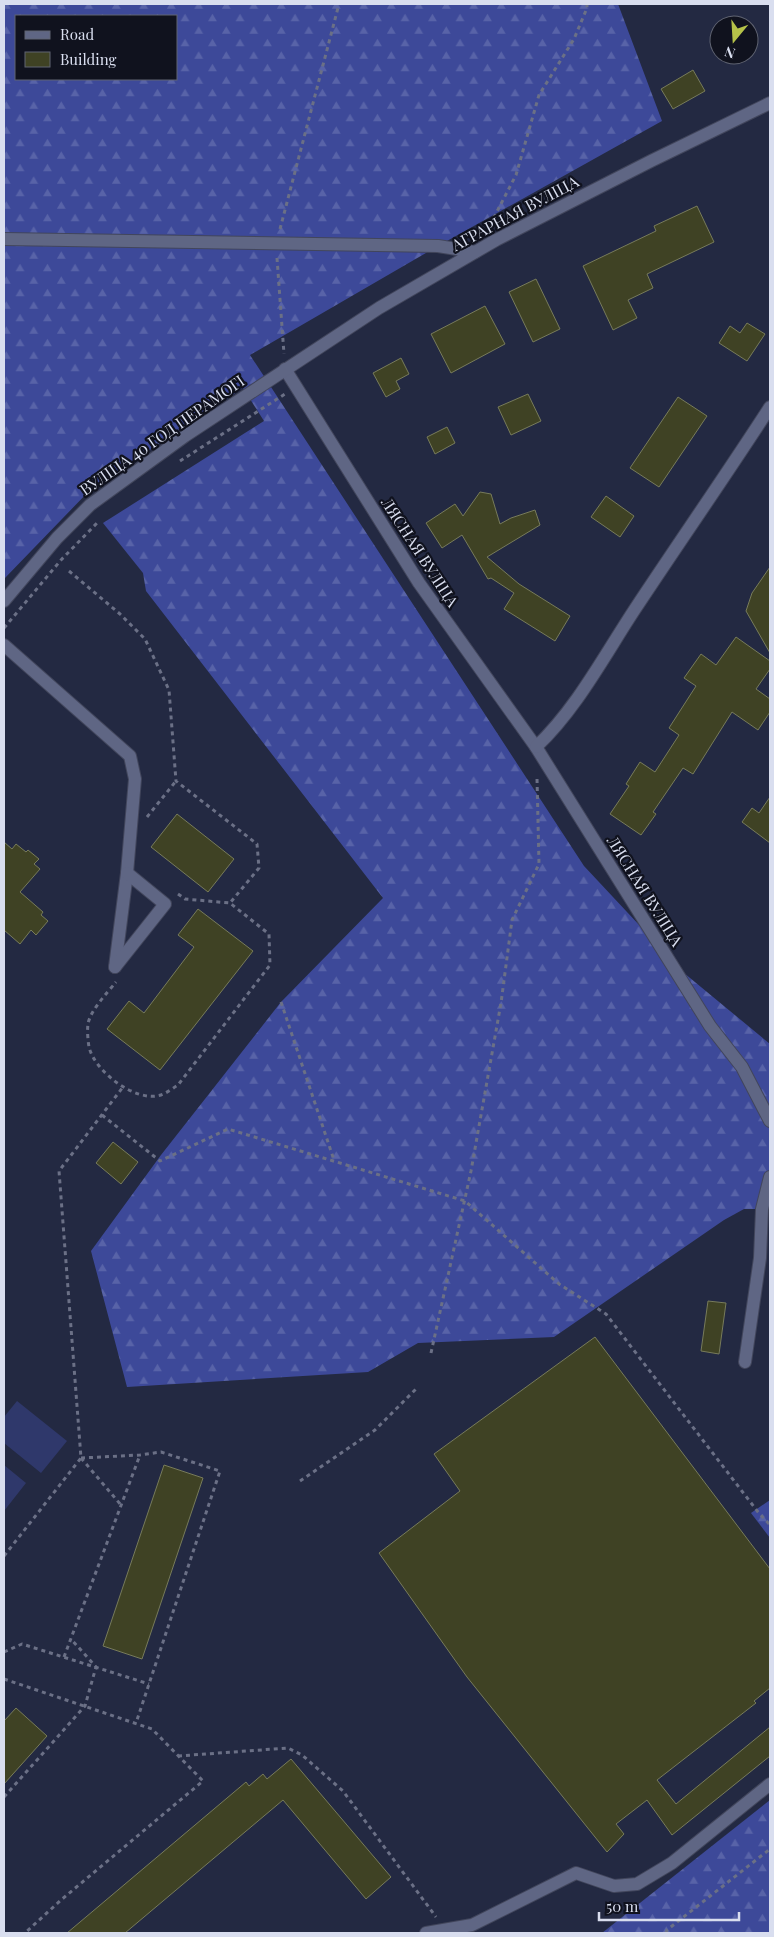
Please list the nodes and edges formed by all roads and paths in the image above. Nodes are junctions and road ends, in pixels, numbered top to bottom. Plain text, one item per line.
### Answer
1 (339, 4) edge
2 (587, 4) edge
3 (770, 103) edge
4 (489, 226) dead end
5 (4, 239) edge
6 (276, 243) junction
7 (475, 252) junction
8 (285, 369) junction
9 (296, 387) junction
10 (770, 407) edge
11 (173, 465) dead end
12 (104, 515) dead end
13 (69, 571) dead end
14 (4, 601) edge
15 (4, 628) edge
16 (4, 645) edge
17 (536, 747) junction
18 (537, 776) dead end
19 (176, 781) junction
20 (144, 822) dead end
21 (127, 874) junction
22 (171, 889) dead end
23 (185, 899) junction
24 (230, 903) junction
25 (179, 906) dead end
26 (118, 979) dead end
27 (281, 1002) dead end
28 (123, 1087) junction
29 (102, 1114) junction
30 (770, 1121) edge
31 (334, 1161) junction
32 (770, 1177) edge
33 (465, 1201) junction
34 (431, 1353) dead end
35 (745, 1362) dead end
36 (418, 1388) dead end
37 (140, 1455) junction
38 (81, 1458) junction
39 (300, 1481) dead end
40 (121, 1505) junction
41 (770, 1524) edge
42 (4, 1556) edge
43 (71, 1639) junction
44 (4, 1652) edge
45 (64, 1657) junction
46 (96, 1667) junction
47 (4, 1679) edge
48 (149, 1684) junction
49 (85, 1706) junction
50 (136, 1723) junction
51 (178, 1756) junction
52 (770, 1784) edge
53 (4, 1797) edge
54 (770, 1849) edge
55 (445, 1930) junction
56 (24, 1933) edge
57 (426, 1933) edge
58 (666, 1933) edge

1 - 6 path
2 - 4 path
3 - 7 street, АГРАРНАЯ ВУЛІЦА
5 - 6 street
6 - 7 street
6 - 8 path
7 - 8 street, АГРАРНАЯ ВУЛІЦА
8 - 9 street, ЛЯСНАЯ ВУЛІЦА
8 - 14 street, ВУЛІЦА 40 ГОД ПЕРАМОГІ
9 - 11 path
9 - 17 street, ЛЯСНАЯ ВУЛІЦА
10 - 17 street
12 - 15 path
13 - 19 path
16 - 21 street
17 - 30 street, ЛЯСНАЯ ВУЛІЦА
18 - 33 path
19 - 20 path
19 - 24 path
21 - 21 street
22 - 23 path
23 - 24 path
23 - 25 path
24 - 28 path
26 - 28 path
27 - 31 path
28 - 29 path
29 - 31 path
29 - 38 path
31 - 33 path
32 - 35 street
33 - 34 path
33 - 41 path
36 - 39 path
37 - 38 path
37 - 40 path
37 - 48 path
38 - 40 path
38 - 42 path
40 - 43 path
43 - 45 path
43 - 46 path
44 - 45 path
45 - 46 path
46 - 48 path
46 - 49 path
47 - 49 path
48 - 50 path
49 - 50 path
49 - 53 path
50 - 51 path
51 - 55 path
51 - 56 path
52 - 55 street
54 - 58 path
55 - 57 street

